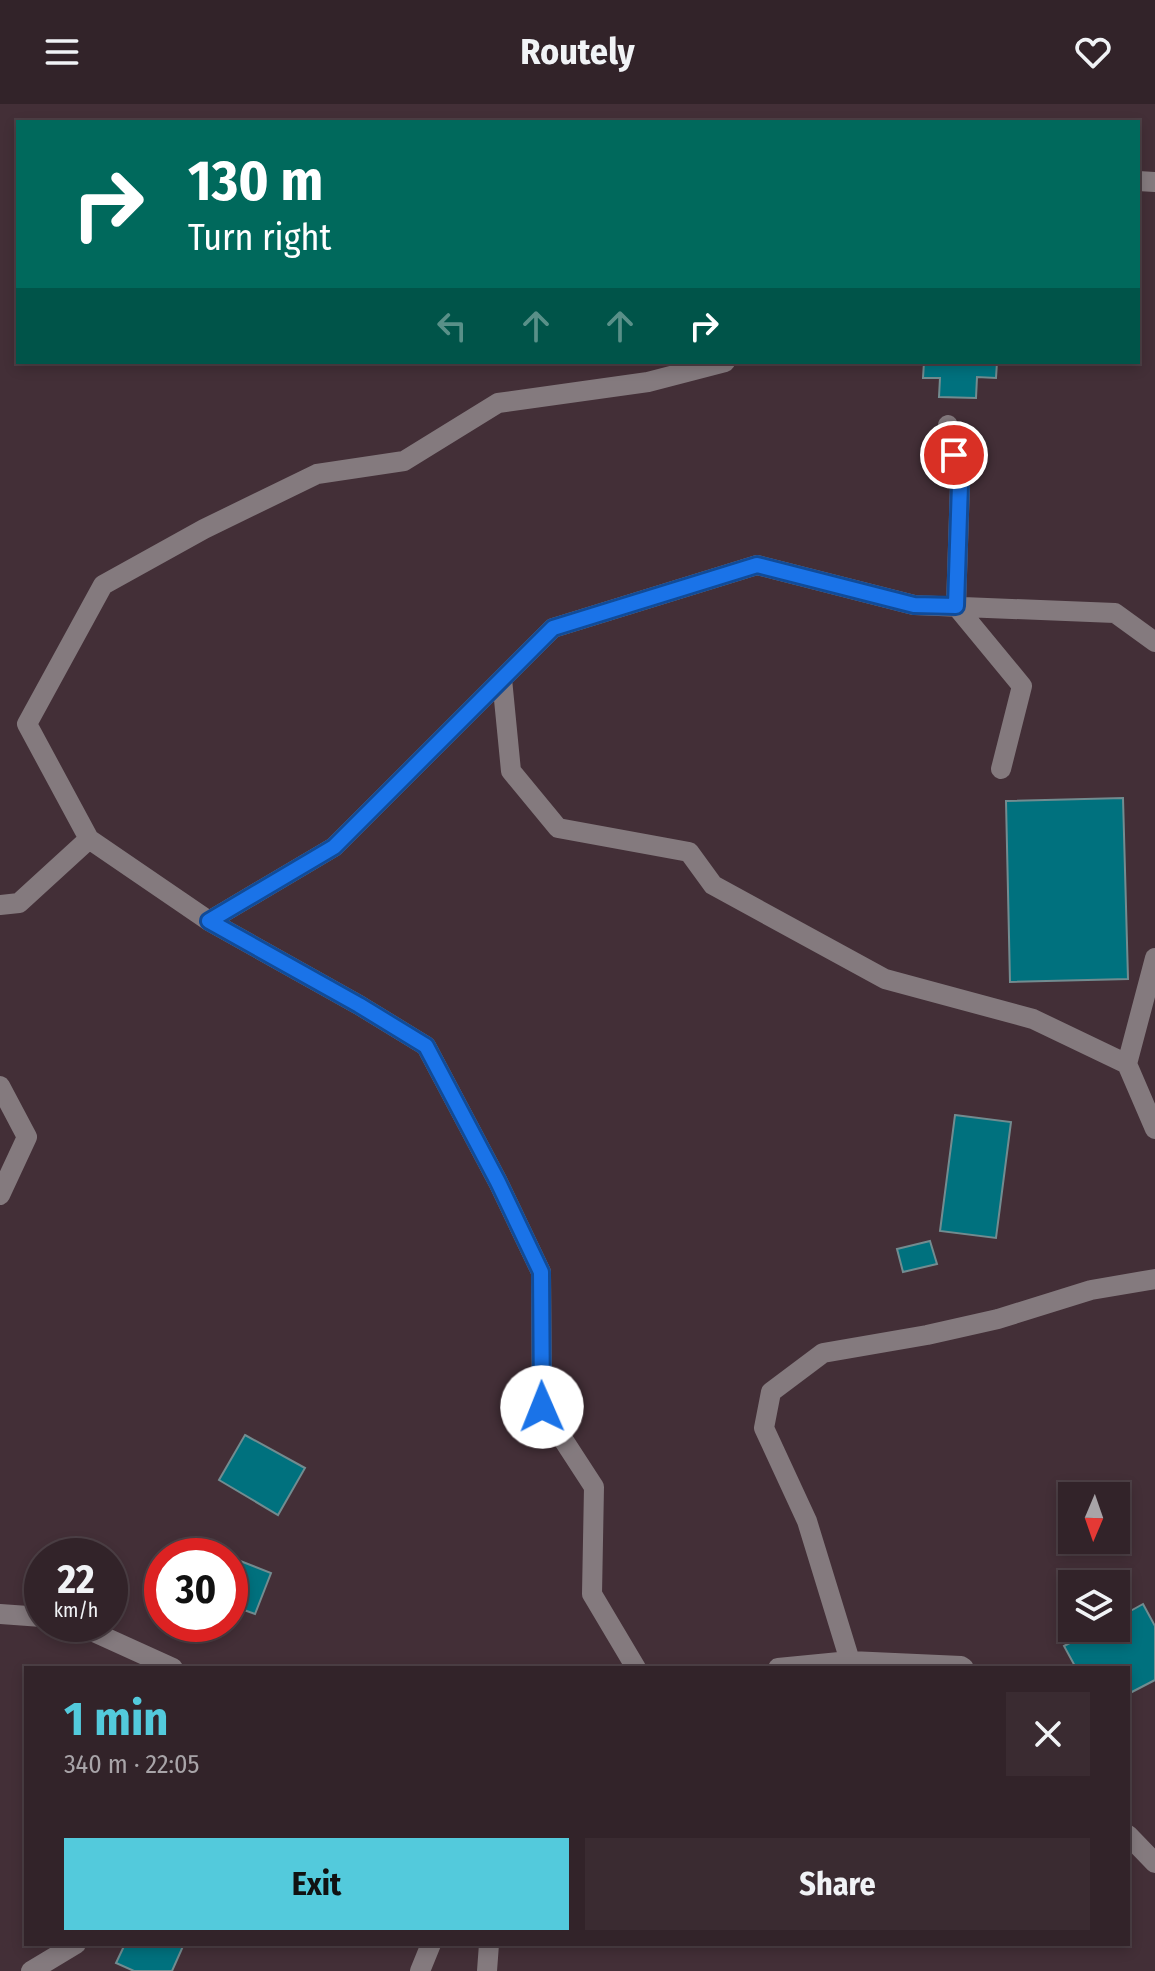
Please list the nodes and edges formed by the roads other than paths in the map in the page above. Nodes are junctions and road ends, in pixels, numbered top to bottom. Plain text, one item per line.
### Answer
1 (717, 364) edge
2 (948, 425) dead end
3 (956, 606) junction
4 (1155, 642) edge
5 (502, 679) junction
6 (1001, 769) dead end
7 (89, 839) junction
8 (0, 905) edge
9 (209, 921) junction
10 (1155, 958) edge
11 (1127, 1064) junction
12 (0, 1086) edge
13 (1155, 1129) edge
14 (0, 1195) edge
15 (1155, 1279) edge
16 (0, 1614) edge
17 (24, 1616) edge
18 (116, 1642) edge
19 (850, 1661) junction
20 (169, 1666) edge
21 (635, 1666) edge
22 (799, 1666) edge
23 (961, 1666) edge
24 (1130, 1837) edge
25 (1155, 1863) edge
26 (73, 1946) edge
27 (430, 1946) edge
28 (489, 1946) edge
29 (31, 1971) edge
30 (420, 1971) edge
31 (487, 1971) edge

1 - 7 street
2 - 3 street
3 - 4 street
3 - 5 street
3 - 6 street
5 - 9 street
5 - 11 street
7 - 8 street
7 - 9 street
9 - 21 street
10 - 11 street
11 - 13 street
12 - 14 street
15 - 19 street
16 - 17 street
18 - 20 street
19 - 22 street
19 - 23 street
24 - 25 street
26 - 29 street
27 - 30 street
28 - 31 street

